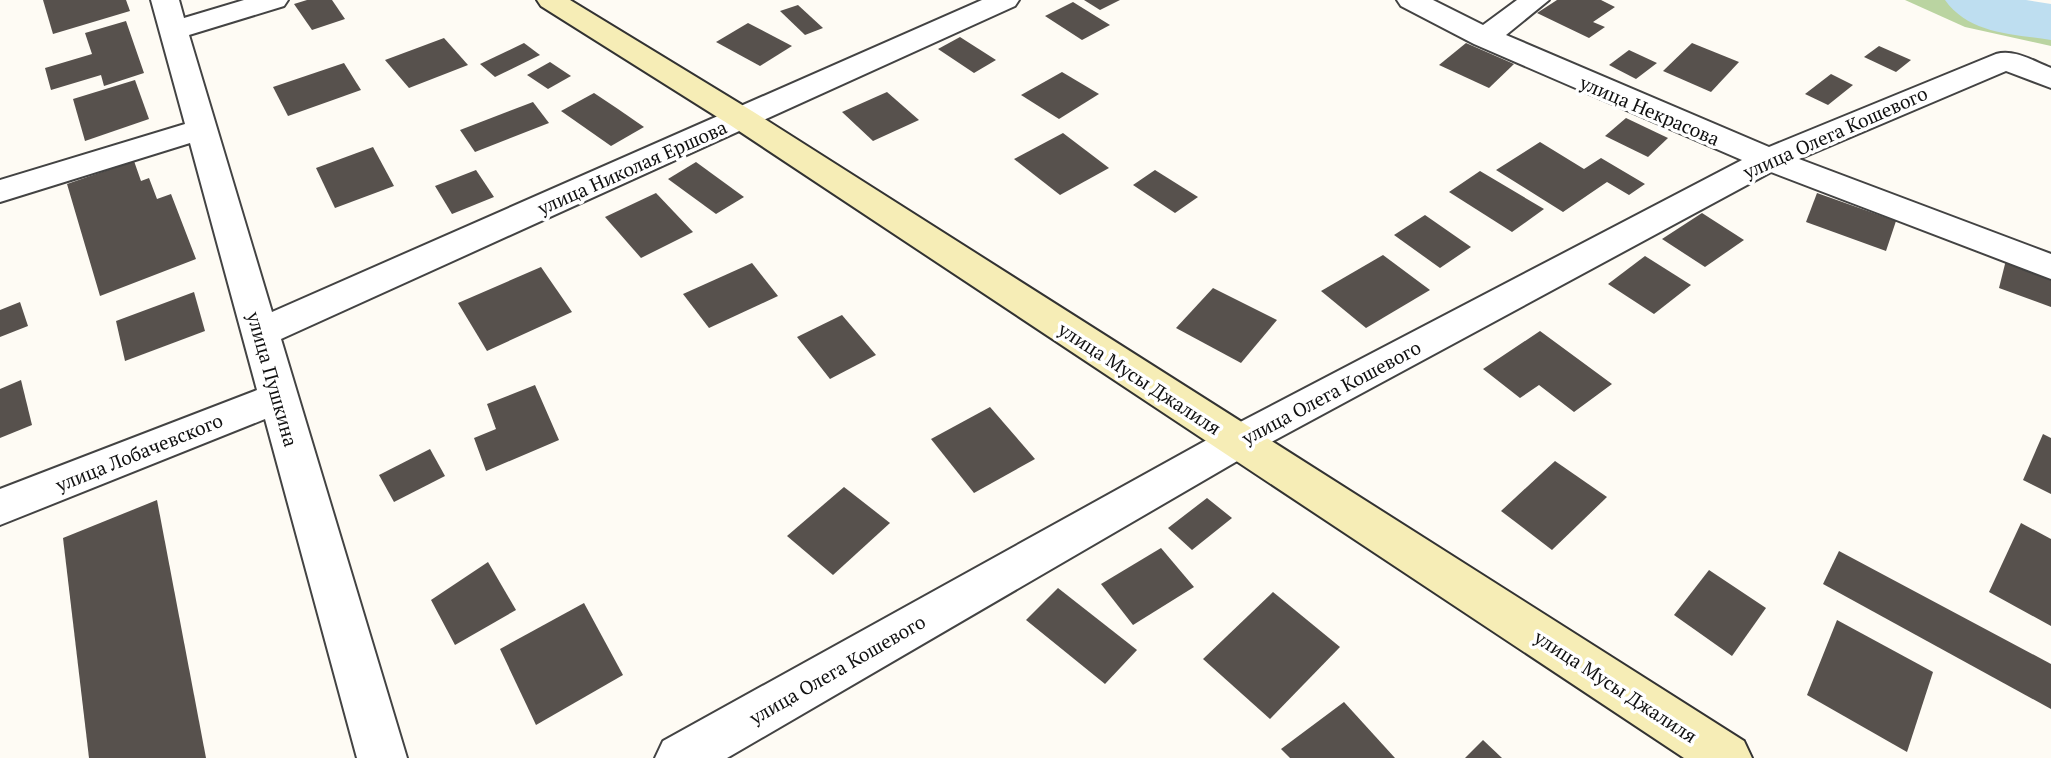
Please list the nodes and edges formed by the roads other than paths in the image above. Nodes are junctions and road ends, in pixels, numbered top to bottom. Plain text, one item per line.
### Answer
1 (274, 0) edge
2 (551, 0) edge
3 (1005, 0) edge
4 (1411, 0) edge
5 (1535, 0) edge
6 (170, 15) edge
7 (1484, 38) junction
8 (2051, 79) edge
9 (741, 118) junction
10 (202, 129) junction
11 (1767, 159) junction
12 (0, 191) edge
13 (2051, 267) edge
14 (260, 333) junction
15 (278, 398) junction
16 (1237, 442) junction
17 (0, 507) edge
18 (382, 758) edge
19 (680, 758) edge
20 (1727, 758) edge

1 - 6 street
2 - 9 main road, улица Мусы Джалиля
3 - 9 street, улица Николая Ершова
4 - 7 street, улица Некрасова
5 - 7 street
6 - 10 street, улица Пушкина
7 - 11 street, улица Некрасова
8 - 11 street, улица Олега Кошевого
9 - 14 street, улица Николая Ершова
9 - 16 main road, улица Мусы Джалиля
10 - 12 street
10 - 14 street, улица Пушкина
11 - 13 street, улица Некрасова
11 - 16 street, улица Олега Кошевого
14 - 15 street, улица Пушкина
15 - 17 street, улица Лобачевского
15 - 18 street, улица Пушкина
16 - 19 street, улица Олега Кошевого
16 - 20 main road, улица Мусы Джалиля

